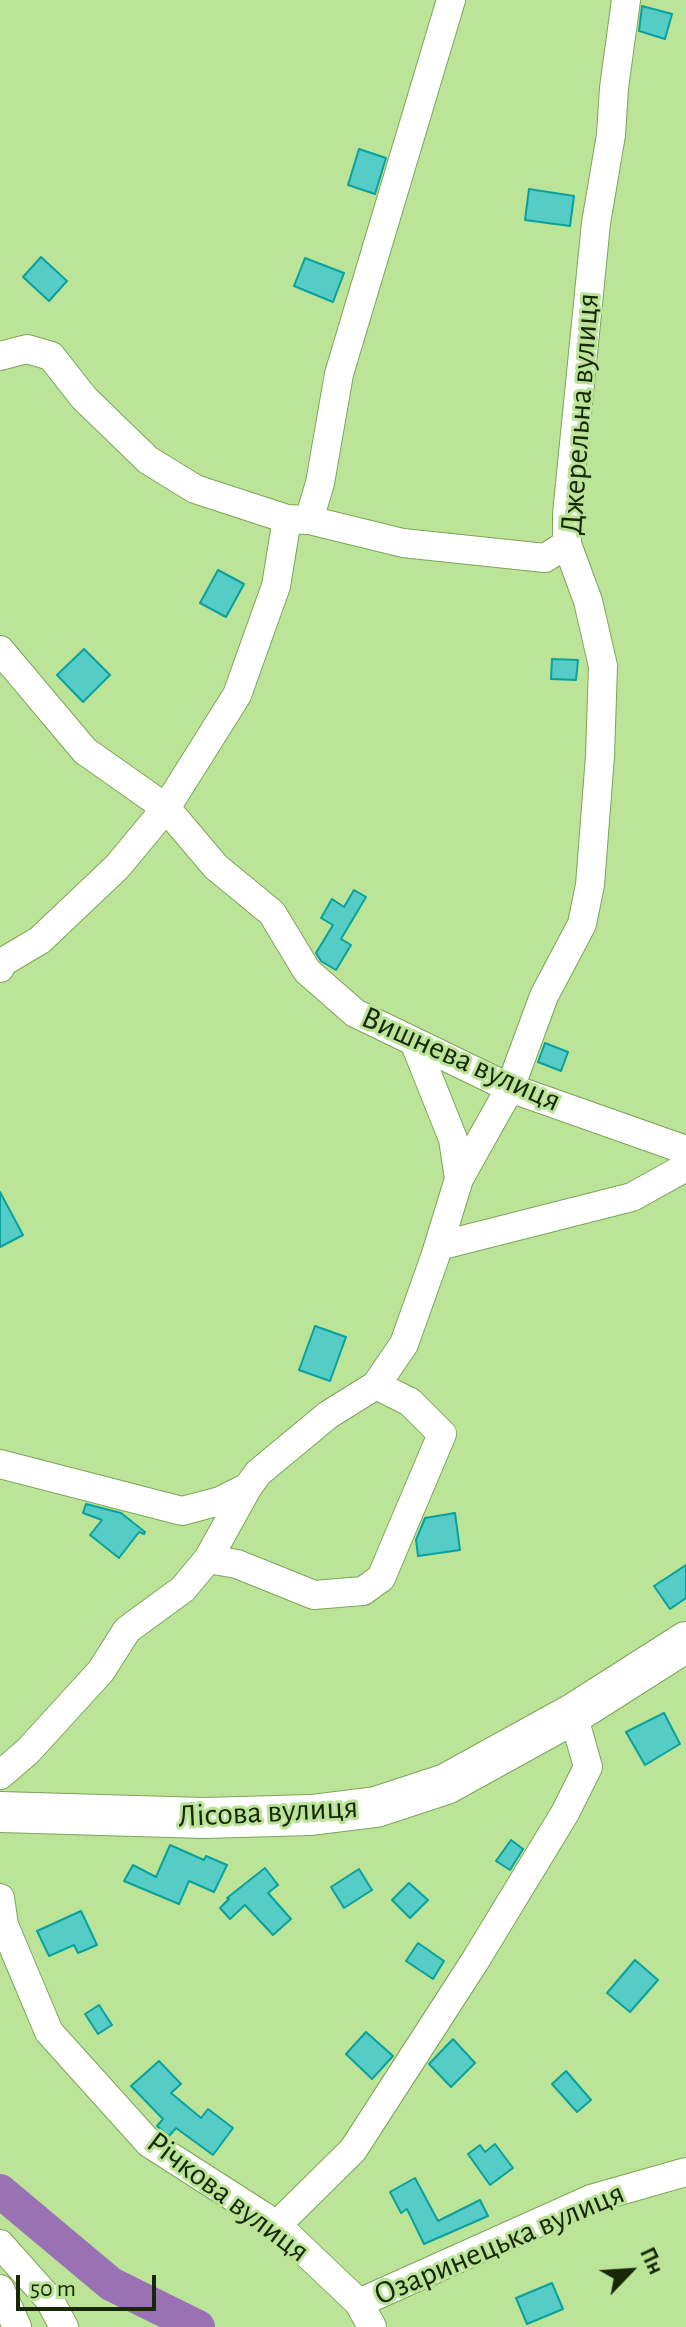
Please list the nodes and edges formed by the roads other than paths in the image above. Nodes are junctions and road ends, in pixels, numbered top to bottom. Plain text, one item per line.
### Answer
1 (451, 0) edge
2 (626, 0) edge
3 (0, 356) edge
4 (298, 519) junction
5 (567, 544) junction
6 (0, 650) edge
7 (166, 808) junction
8 (0, 968) edge
9 (415, 1044) junction
10 (510, 1088) junction
11 (686, 1150) edge
12 (686, 1167) edge
13 (459, 1179) junction
14 (439, 1246) junction
15 (376, 1385) junction
16 (0, 1464) edge
17 (248, 1487) junction
18 (208, 1559) junction
19 (686, 1642) edge
20 (573, 1714) junction
21 (0, 1775) edge
22 (0, 1812) edge
23 (0, 1898) edge
24 (686, 2172) edge
25 (277, 2225) junction
26 (0, 2244) edge
27 (0, 2289) edge
28 (366, 2315) edge
29 (17, 2327) edge
30 (64, 2327) edge

1 - 4 street
2 - 5 street, Джерельна вулиця
3 - 4 street
4 - 5 street
4 - 7 street
5 - 10 street, Джерельна вулиця
6 - 7 street, Вишнева вулиця
7 - 8 street
7 - 9 street, Вишнева вулиця
9 - 10 street, Вишнева вулиця
9 - 13 street, Джерельна вулиця
10 - 11 street, Вишнева вулиця
10 - 13 street, Джерельна вулиця
12 - 14 street
13 - 14 street, Джерельна вулиця
14 - 15 street, Джерельна вулиця
15 - 17 street, Джерельна вулиця
15 - 18 street
16 - 17 street, Джерельна вулиця
17 - 18 street, Джерельна вулиця
18 - 21 street, Джерельна вулиця
19 - 20 highway, Лісова вулиця
20 - 22 highway, Лісова вулиця
20 - 25 street
23 - 25 street, Річкова вулиця
24 - 28 street, Озаринецька вулиця
25 - 28 street, Річкова вулиця
26 - 30 street
27 - 29 street

